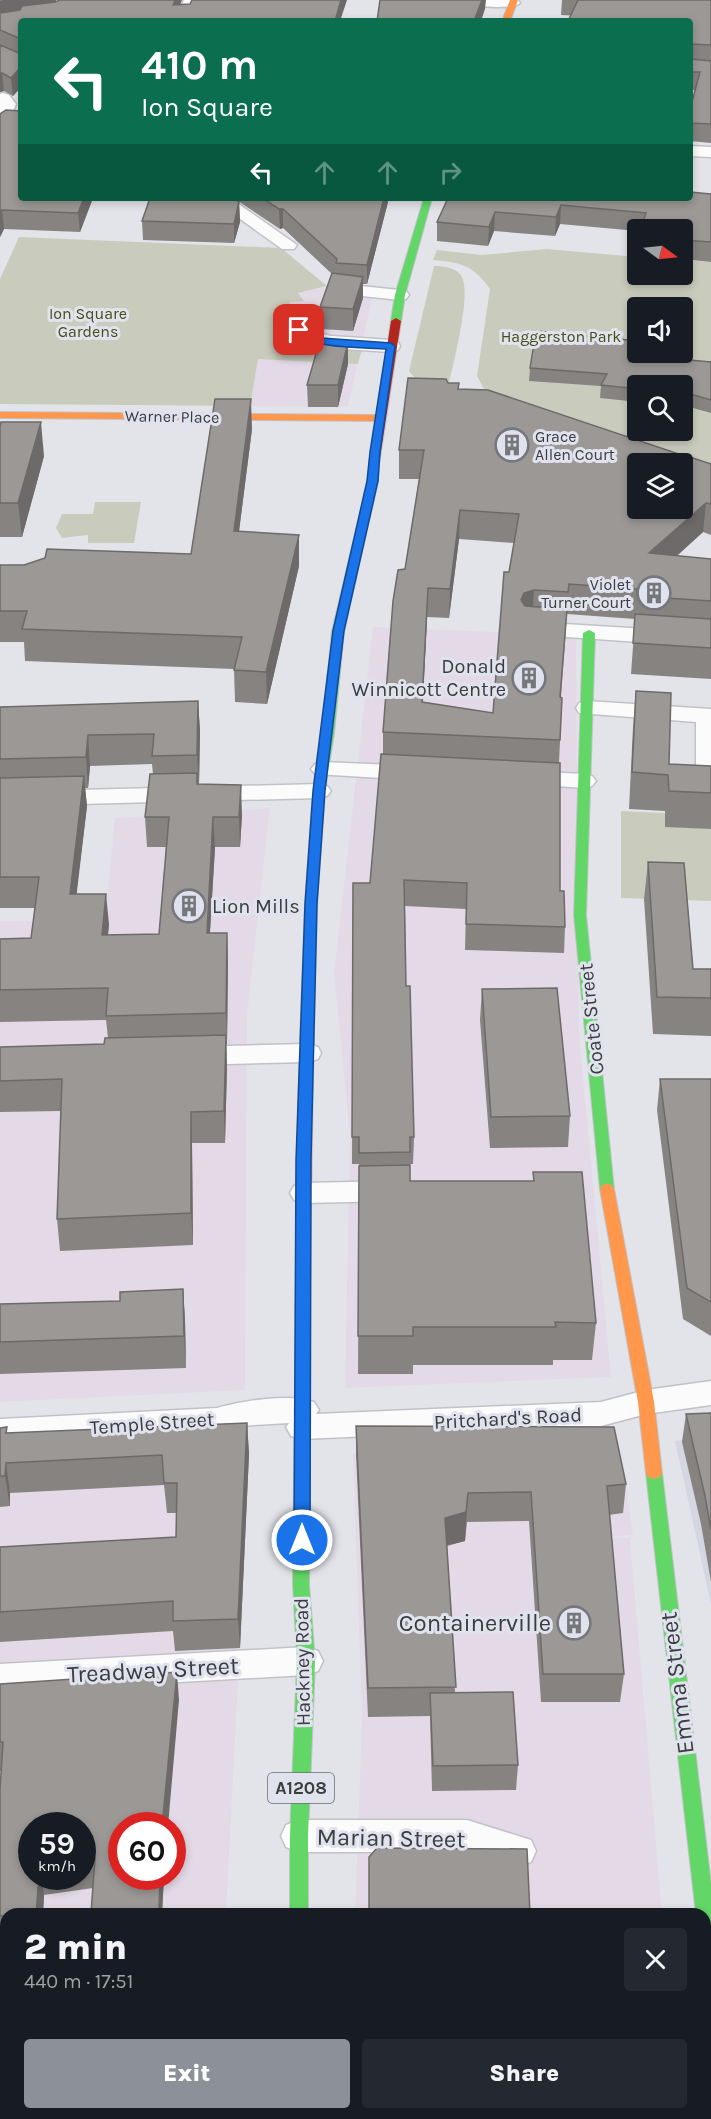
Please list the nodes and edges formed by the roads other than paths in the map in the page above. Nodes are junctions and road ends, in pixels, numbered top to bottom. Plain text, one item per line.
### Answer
1 (191, 0) edge
2 (468, 0) edge
3 (513, 2) edge
4 (183, 18) edge
5 (507, 18) edge
6 (18, 94) edge
7 (1, 98) edge
8 (0, 126) edge
9 (693, 151) edge
10 (711, 152) edge
11 (223, 201) edge
12 (427, 201) edge
13 (288, 245) dead end
14 (340, 289) edge
15 (400, 295) junction
16 (298, 326) dead end
17 (391, 346) junction
18 (0, 415) edge
19 (380, 418) junction
20 (532, 629) edge
21 (590, 633) junction
22 (711, 640) edge
23 (587, 708) junction
24 (709, 716) edge
25 (434, 774) edge
26 (503, 777) edge
27 (321, 780) junction
28 (584, 781) junction
29 (711, 793) edge
30 (0, 799) edge
31 (308, 1053) junction
32 (164, 1057) edge
33 (423, 1191) edge
34 (304, 1193) junction
35 (711, 1393) edge
36 (646, 1402) junction
37 (303, 1418) junction
38 (0, 1431) edge
39 (306, 1661) junction
40 (0, 1678) edge
41 (298, 1836) junction
42 (518, 1851) edge
43 (299, 1908) edge
44 (704, 1908) edge

1 - 4 street
2 - 3 street
3 - 5 main road
6 - 7 street
7 - 8 street
9 - 10 street
11 - 13 street
12 - 15 main road, Hackney Road / A1208
14 - 15 street
15 - 17 main road, Hackney Road / A1208
16 - 17 street
17 - 19 main road, Hackney Road / A1208
18 - 19 main road, Warner Place
19 - 27 main road, Hackney Road / A1208
20 - 21 street
21 - 22 street
21 - 23 main road, Coate Street
23 - 24 street
23 - 28 main road, Coate Street
24 - 29 street
25 - 27 street
26 - 28 street
27 - 30 street
27 - 31 main road, Hackney Road / A1208
28 - 36 main road, Coate Street
31 - 32 street
31 - 34 main road, Hackney Road / A1208
33 - 34 street
34 - 37 main road, Hackney Road / A1208
35 - 36 street, Pritchard's Road
36 - 37 street, Pritchard's Road
36 - 44 main road, Emma Street
37 - 38 street, Temple Street
37 - 39 main road, Hackney Road / A1208
39 - 40 street, Treadway Street
39 - 41 main road, Hackney Road / A1208
41 - 42 street, Marian Street
41 - 43 main road, Hackney Road / A1208

